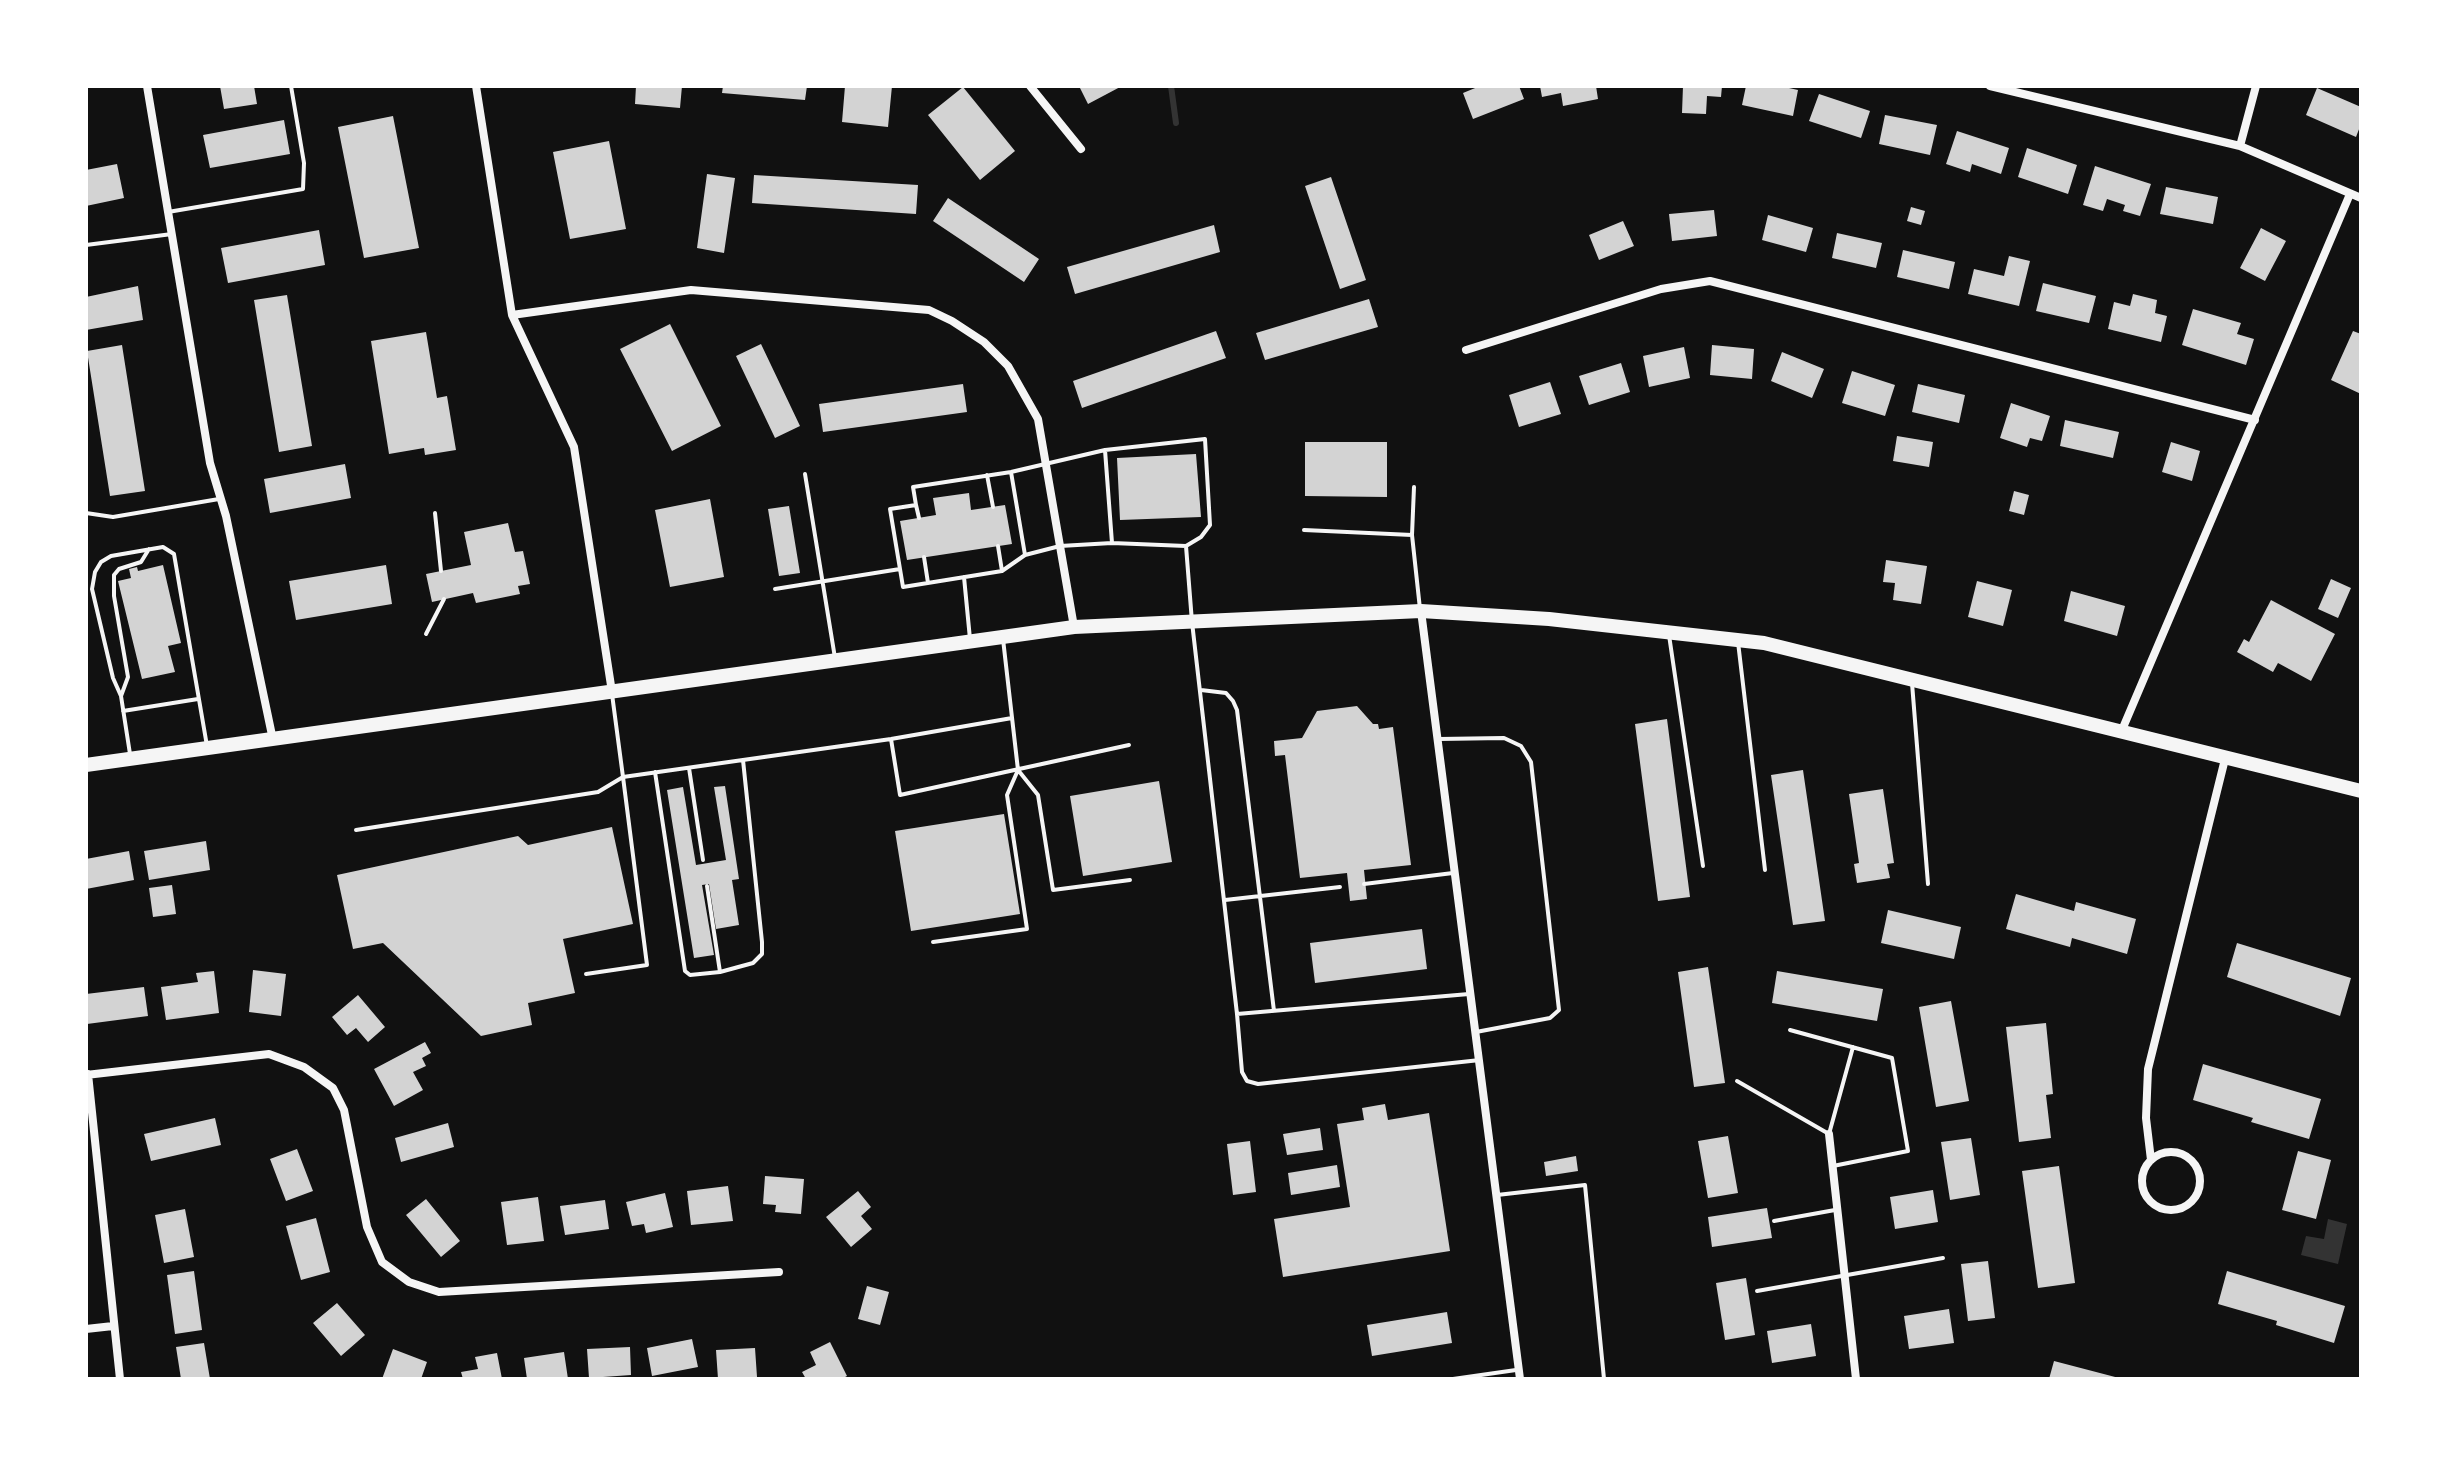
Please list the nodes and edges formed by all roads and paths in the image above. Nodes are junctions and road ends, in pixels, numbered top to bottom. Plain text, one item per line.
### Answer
1 (147, 86) edge
2 (291, 86) edge
3 (476, 86) edge
4 (1030, 86) edge
5 (1990, 86) edge
6 (2256, 86) edge
7 (2240, 146) junction
8 (1081, 149) dead end
9 (2350, 194) junction
10 (2361, 198) edge
11 (168, 212) junction
12 (172, 234) junction
13 (86, 245) edge
14 (512, 315) junction
15 (1466, 350) dead end
16 (2255, 420) junction
17 (1105, 450) junction
18 (1045, 462) junction
19 (1011, 472) junction
20 (805, 474) dead end
21 (987, 475) junction
22 (1414, 487) dead end
23 (221, 499) junction
24 (916, 505) junction
25 (993, 507) dead end
26 (86, 513) edge
27 (435, 513) dead end
28 (919, 518) dead end
29 (1304, 530) dead end
30 (1412, 535) junction
31 (1112, 543) junction
32 (998, 546) dead end
33 (1060, 546) junction
34 (1186, 546) junction
35 (149, 549) junction
36 (1025, 555) junction
37 (924, 557) dead end
38 (900, 569) junction
39 (441, 571) dead end
40 (1002, 571) junction
41 (964, 577) junction
42 (824, 582) junction
43 (928, 583) junction
44 (775, 589) dead end
45 (444, 599) dead end
46 (1421, 611) junction
47 (1192, 622) junction
48 (1074, 627) junction
49 (1668, 632) junction
50 (426, 634) dead end
51 (1003, 637) junction
52 (1738, 640) junction
53 (970, 641) junction
54 (836, 660) junction
55 (1912, 681) junction
56 (1201, 690) junction
57 (612, 692) junction
58 (121, 696) junction
59 (198, 699) junction
60 (123, 711) junction
61 (1012, 718) junction
62 (2122, 730) junction
63 (891, 739) junction
64 (1439, 739) junction
65 (273, 740) junction
66 (1129, 745) dead end
67 (207, 749) junction
68 (131, 758) junction
69 (2225, 759) junction
70 (743, 760) junction
71 (86, 765) edge
72 (689, 768) junction
73 (1018, 770) junction
74 (655, 772) junction
75 (623, 777) junction
76 (2361, 791) edge
77 (356, 830) dead end
78 (703, 860) dead end
79 (1703, 866) dead end
80 (1765, 870) dead end
81 (1456, 873) junction
82 (1130, 880) dead end
83 (1364, 884) dead end
84 (1928, 884) dead end
85 (707, 886) dead end
86 (1340, 887) dead end
87 (1260, 895) junction
88 (1225, 900) junction
89 (933, 942) dead end
90 (720, 972) junction
91 (586, 974) dead end
92 (1471, 994) junction
93 (1274, 1011) junction
94 (1237, 1014) junction
95 (1790, 1030) dead end
96 (1476, 1032) junction
97 (1853, 1047) junction
98 (1480, 1060) junction
99 (87, 1074) edge
100 (1737, 1081) dead end
101 (1829, 1134) junction
102 (2151, 1160) junction
103 (1833, 1166) junction
104 (1497, 1195) junction
105 (1837, 1210) junction
106 (1774, 1221) dead end
107 (1943, 1258) dead end
108 (779, 1272) dead end
109 (1845, 1276) junction
110 (1757, 1291) dead end
111 (113, 1326) junction
112 (86, 1329) edge
113 (1519, 1374) edge
114 (120, 1379) edge
115 (1453, 1379) edge
116 (1604, 1379) edge
117 (1856, 1379) edge

1 - 11 street
2 - 11 lane
3 - 14 street
4 - 8 street
5 - 7 street
6 - 7 street
7 - 9 street
9 - 10 street
9 - 16 street
11 - 12 street
12 - 13 lane
12 - 23 street
14 - 18 street
14 - 57 street
15 - 16 street
16 - 62 street
17 - 18 lane
17 - 31 lane
17 - 34 lane
18 - 19 lane
18 - 33 street
19 - 21 lane
19 - 36 lane
20 - 42 lane
21 - 24 lane
21 - 25 lane
22 - 30 lane
23 - 26 lane
23 - 65 street
24 - 28 lane
24 - 38 lane
27 - 39 lane
29 - 30 lane
30 - 46 lane
31 - 33 lane
31 - 34 lane
32 - 40 lane
33 - 36 lane
33 - 48 street
34 - 47 lane
35 - 58 lane
35 - 58 lane
35 - 59 lane
36 - 40 lane
37 - 43 lane
38 - 42 lane
38 - 43 lane
40 - 41 lane
41 - 43 lane
41 - 53 lane
42 - 44 lane
42 - 54 lane
45 - 50 lane
46 - 47 highway
46 - 49 highway
46 - 64 street
47 - 48 highway
47 - 56 lane
48 - 51 highway
49 - 52 highway
49 - 79 lane
51 - 53 highway
51 - 61 lane
52 - 55 highway
52 - 80 lane
53 - 54 highway
54 - 57 highway
55 - 62 highway
55 - 84 lane
56 - 87 lane
56 - 88 lane
57 - 65 highway
57 - 75 lane
58 - 60 lane
59 - 60 lane
59 - 67 lane
60 - 68 lane
61 - 63 lane
61 - 73 lane
62 - 69 highway
63 - 70 lane
63 - 73 lane
64 - 81 street
64 - 96 lane
65 - 67 highway
66 - 73 lane
67 - 68 highway
68 - 71 highway
69 - 76 highway
69 - 102 street
70 - 72 lane
70 - 90 lane
72 - 74 lane
72 - 78 lane
73 - 82 lane
73 - 89 lane
74 - 75 lane
74 - 90 lane
75 - 77 lane
75 - 91 lane
81 - 83 lane
81 - 92 street
85 - 90 lane
86 - 87 lane
87 - 88 lane
87 - 93 lane
88 - 94 lane
92 - 93 lane
92 - 96 street
93 - 94 lane
94 - 98 lane
95 - 97 lane
96 - 98 street
97 - 101 lane
97 - 103 lane
98 - 104 street
99 - 108 street
99 - 111 street
100 - 101 lane
101 - 103 street
102 - 102 street
103 - 105 street
104 - 113 street
104 - 116 lane
105 - 106 lane
105 - 109 street
107 - 109 lane
109 - 110 lane
109 - 117 street
111 - 112 street
111 - 114 street
113 - 115 lane

